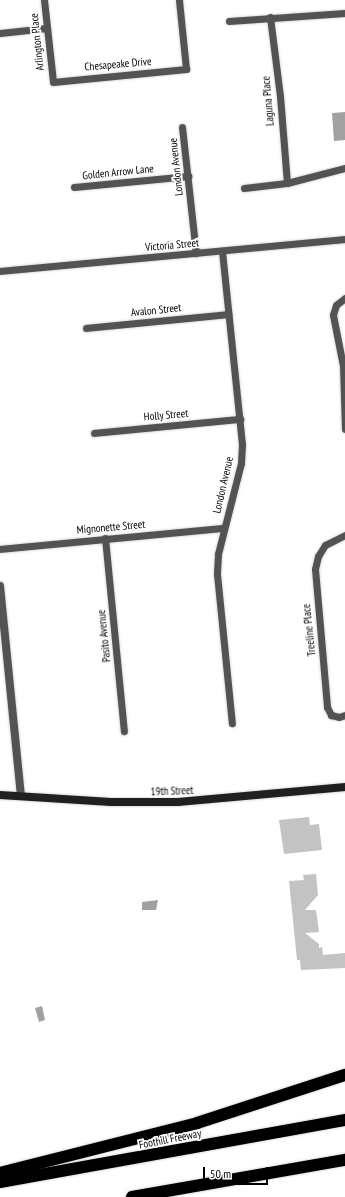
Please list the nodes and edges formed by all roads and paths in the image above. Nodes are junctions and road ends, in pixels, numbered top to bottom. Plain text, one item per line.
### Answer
1 (44, 0) edge
2 (179, 0) edge
3 (345, 13) edge
4 (270, 17) junction
5 (229, 21) dead end
6 (47, 28) junction
7 (0, 33) edge
8 (53, 82) joint
9 (182, 127) dead end
10 (345, 168) edge
11 (188, 176) junction
12 (287, 183) junction
13 (74, 187) dead end
14 (244, 188) dead end
15 (345, 239) edge
16 (222, 251) junction
17 (196, 254) junction
18 (0, 271) edge
19 (345, 298) edge
20 (228, 314) junction
21 (86, 328) dead end
22 (240, 419) junction
23 (345, 429) edge
24 (94, 433) dead end
25 (224, 528) junction
26 (345, 535) edge
27 (105, 538) junction
28 (0, 549) edge
29 (0, 586) edge
30 (345, 715) edge
31 (232, 723) dead end
32 (124, 731) dead end
33 (345, 787) edge
34 (0, 795) edge
35 (21, 796) junction
36 (345, 1075) edge
37 (345, 1120) edge
38 (345, 1160) edge
39 (0, 1173) edge
40 (0, 1182) edge
41 (132, 1197) edge

1 - 6 street, Arlington Place
2 - 8 street, Chesapeake Drive
3 - 4 street
4 - 5 street
4 - 12 street, Laguna Place
6 - 7 street
6 - 8 street, Arlington Place
9 - 11 street, London Avenue
10 - 12 street
11 - 13 street, Golden Arrow Lane
11 - 17 street, London Avenue
12 - 14 street
15 - 16 street, Victoria Street
16 - 17 street, Victoria Street
16 - 20 street, London Avenue
17 - 18 street, Victoria Street
19 - 23 street
20 - 21 street, Avalon Street
20 - 22 street, London Avenue
22 - 24 street, Holly Street
22 - 25 street, London Avenue
25 - 27 street, Mignonette Street
25 - 31 street, London Avenue
26 - 30 street, Treeline Place
27 - 28 street, Mignonette Street
27 - 32 street, Pasito Avenue
29 - 35 street
33 - 35 main road, 19th Street
34 - 35 main road, 19th Street
36 - 39 highway
37 - 40 highway, Foothill Freeway
38 - 41 highway

